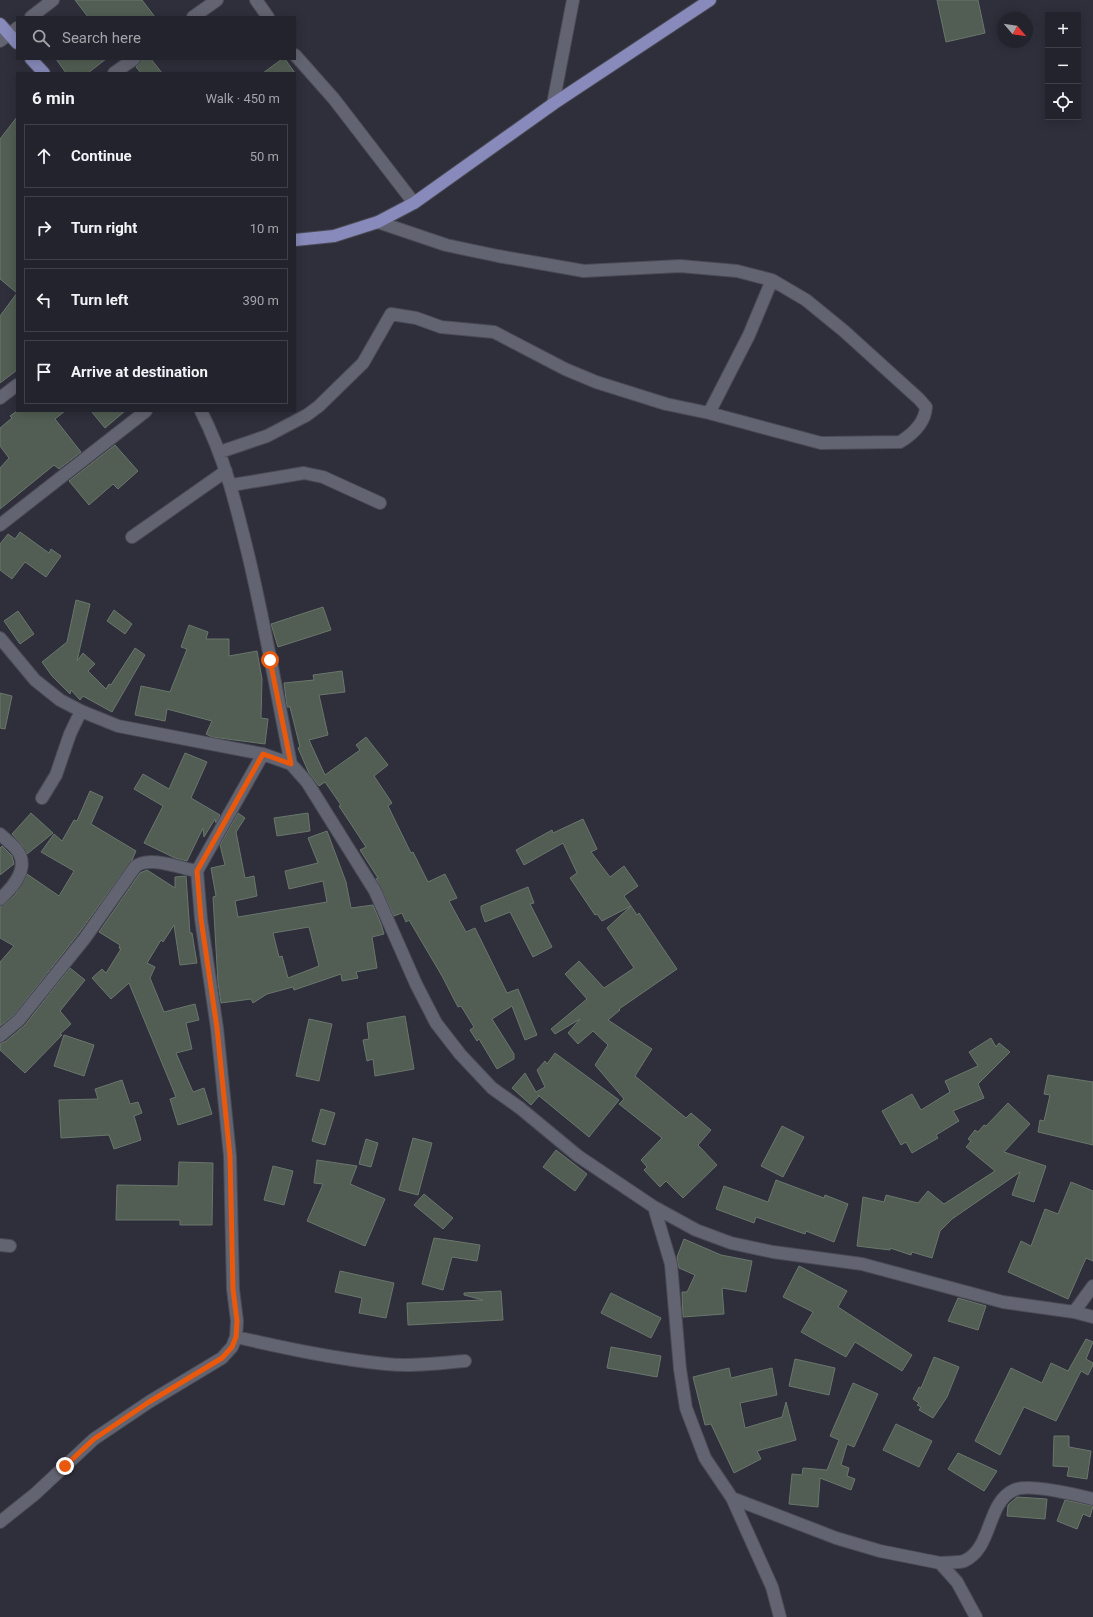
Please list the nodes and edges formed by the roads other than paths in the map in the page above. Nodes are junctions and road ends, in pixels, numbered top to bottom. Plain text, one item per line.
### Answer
1 (53, 0) edge
2 (216, 0) edge
3 (256, 0) edge
4 (573, 0) edge
5 (710, 0) edge
6 (32, 16) edge
7 (194, 16) edge
8 (267, 16) edge
9 (0, 24) edge
10 (9, 34) edge
11 (16, 42) edge
12 (296, 55) edge
13 (32, 60) edge
14 (133, 60) edge
15 (43, 72) edge
16 (115, 72) edge
17 (553, 104) junction
18 (414, 203) junction
19 (378, 222) junction
20 (296, 240) edge
21 (772, 280) junction
22 (16, 386) edge
23 (0, 398) edge
24 (145, 412) edge
25 (201, 412) edge
26 (709, 413) junction
27 (220, 452) junction
28 (226, 471) junction
29 (232, 485) junction
30 (380, 503) dead end
31 (0, 525) edge
32 (132, 537) dead end
33 (0, 638) edge
34 (81, 711) junction
35 (263, 754) junction
36 (291, 764) junction
37 (42, 798) dead end
38 (0, 834) edge
39 (197, 871) junction
40 (0, 899) edge
41 (0, 1036) edge
42 (654, 1207) junction
43 (1093, 1286) edge
44 (1074, 1312) junction
45 (1093, 1317) edge
46 (236, 1337) junction
47 (465, 1361) dead end
48 (732, 1498) junction
49 (1093, 1499) edge
50 (0, 1522) edge
51 (940, 1563) junction
52 (780, 1617) edge
53 (976, 1617) edge

1 - 6 street
2 - 7 street
3 - 8 street
4 - 17 street
5 - 17 main road
9 - 10 main road
10 - 11 main road
12 - 18 street
13 - 15 main road
14 - 16 street
17 - 18 main road
18 - 19 main road
19 - 20 main road
19 - 21 street
21 - 26 street
21 - 26 street
22 - 23 street
24 - 31 street
25 - 27 street
26 - 27 street
27 - 28 street
28 - 29 street
28 - 32 street
29 - 30 street
29 - 36 street
33 - 34 street
34 - 35 street
34 - 37 street
35 - 36 street
35 - 39 street
36 - 42 street
38 - 40 street
39 - 41 street
39 - 46 street
42 - 44 street
42 - 48 street
43 - 44 street
44 - 45 street
46 - 47 street
46 - 50 street
48 - 51 street
48 - 52 street
49 - 51 street
51 - 53 street

